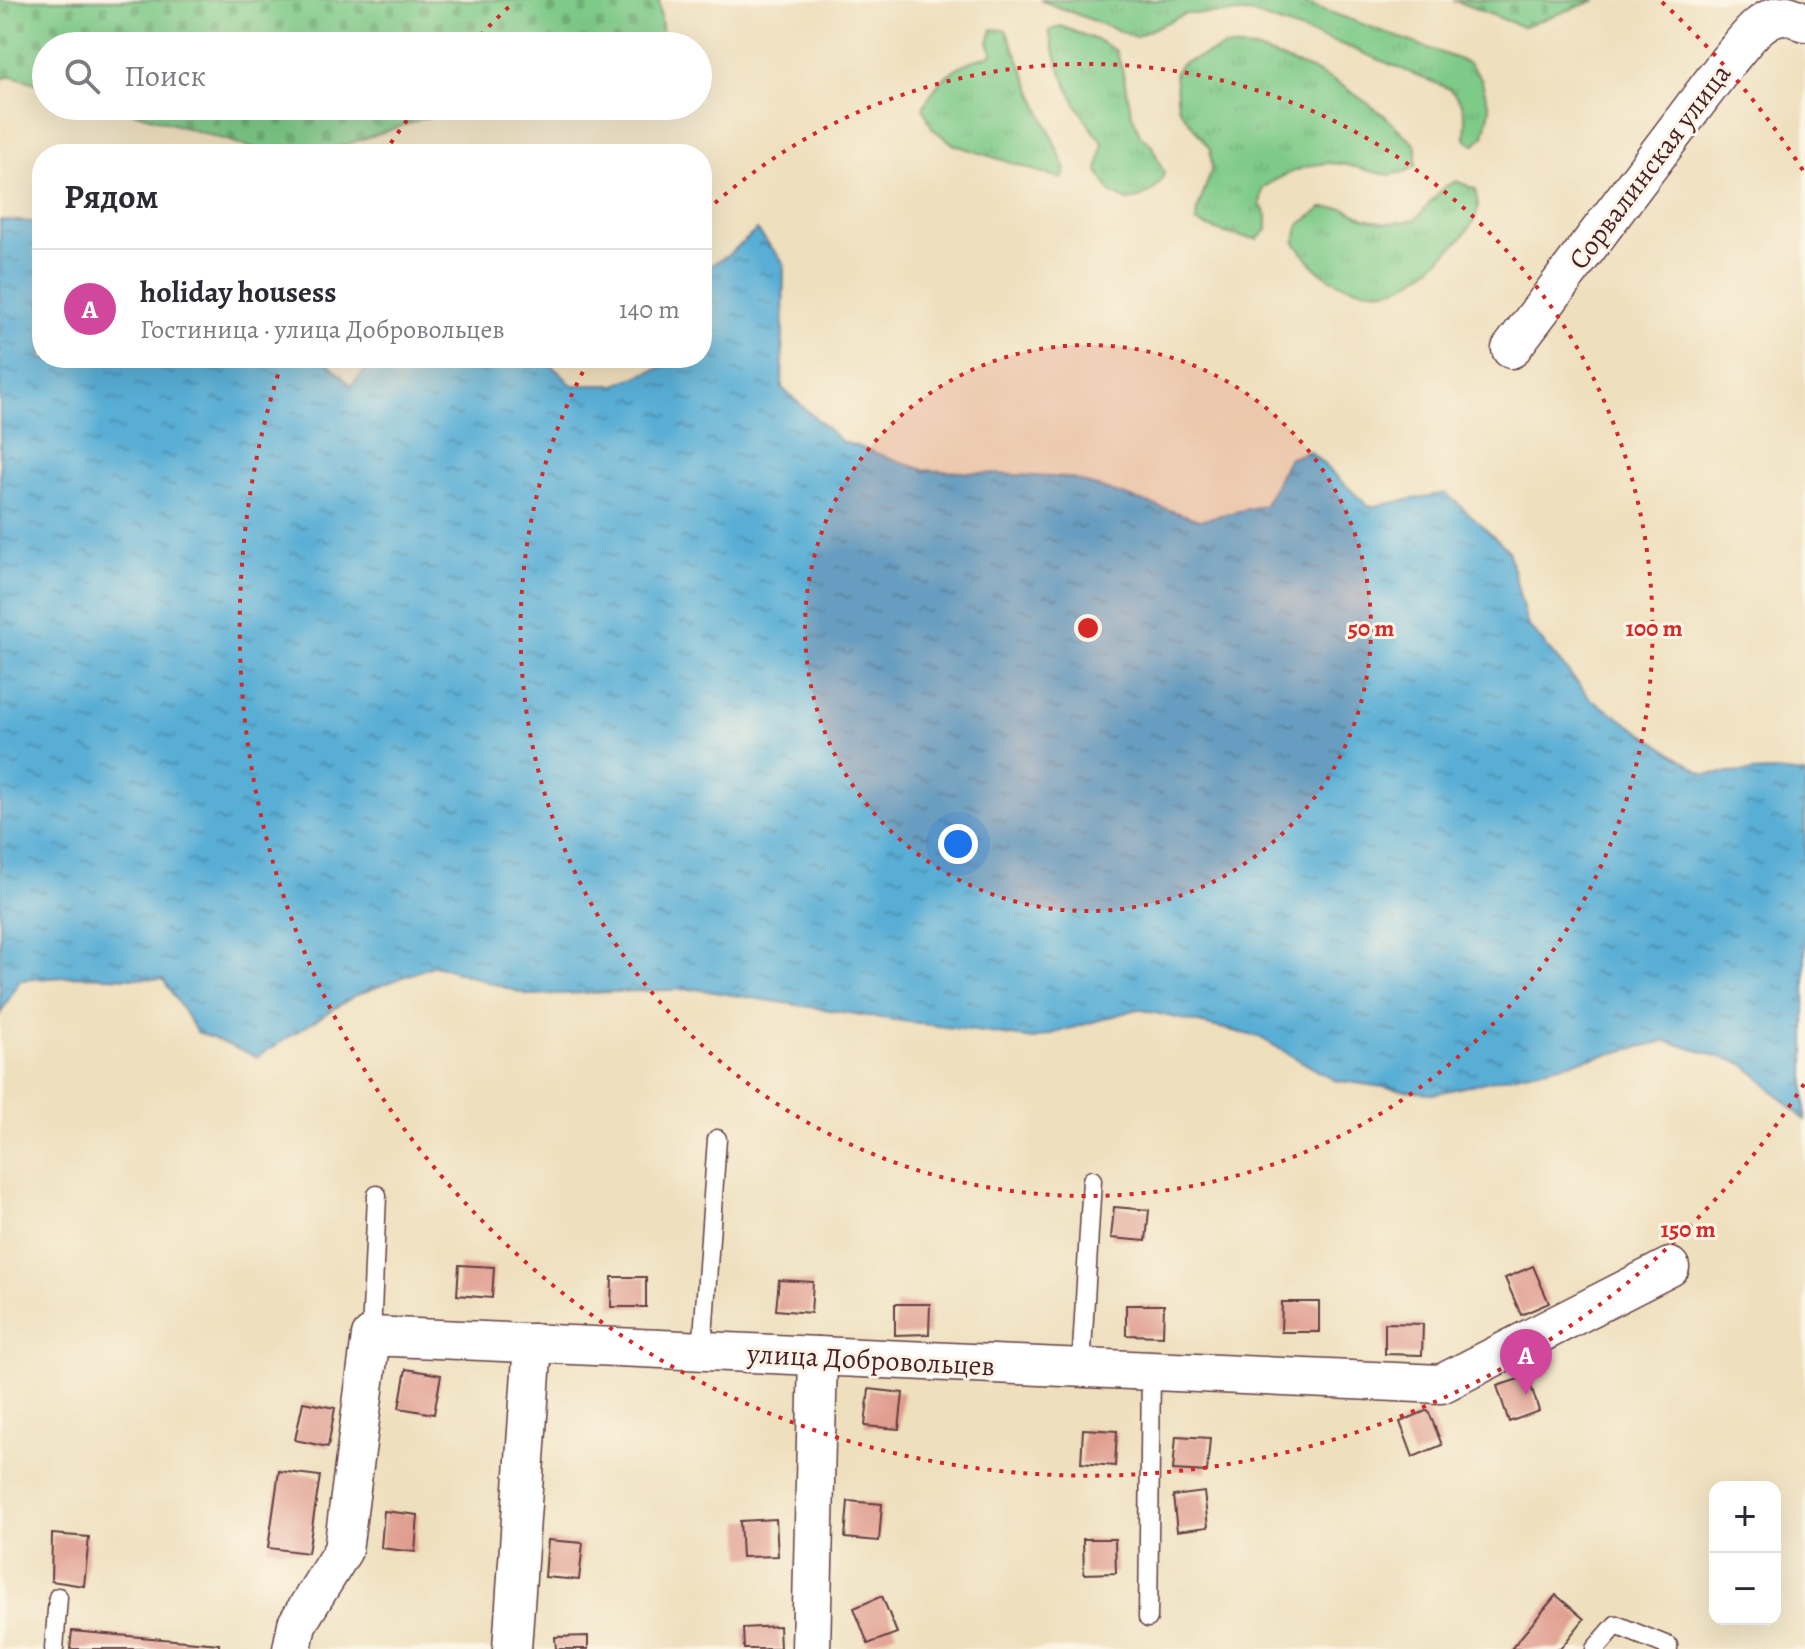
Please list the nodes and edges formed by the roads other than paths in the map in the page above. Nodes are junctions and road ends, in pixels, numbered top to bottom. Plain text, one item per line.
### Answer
1 (1805, 22) edge
2 (1511, 349) dead end
3 (717, 1139) dead end
4 (1092, 1180) dead end
5 (377, 1195) dead end
6 (1670, 1267) dead end
7 (371, 1336) junction
8 (533, 1343) junction
9 (702, 1351) junction
10 (818, 1356) junction
11 (1081, 1368) junction
12 (1151, 1371) junction
13 (58, 1597) dead end
14 (1148, 1618) dead end
15 (54, 1649) edge
16 (292, 1649) edge
17 (512, 1649) edge
18 (811, 1649) edge
19 (1595, 1649) edge
20 (1668, 1649) edge

1 - 2 street, Сорвалинская улица
3 - 9 lane
4 - 11 lane
5 - 7 lane
6 - 12 street, улица Добровольцев
7 - 8 street, улица Добровольцев
7 - 16 street
8 - 9 street, улица Добровольцев
8 - 17 street
9 - 10 street, улица Добровольцев
10 - 11 street, улица Добровольцев
10 - 18 street
11 - 12 street, улица Добровольцев
12 - 14 lane
13 - 15 lane
19 - 20 lane

